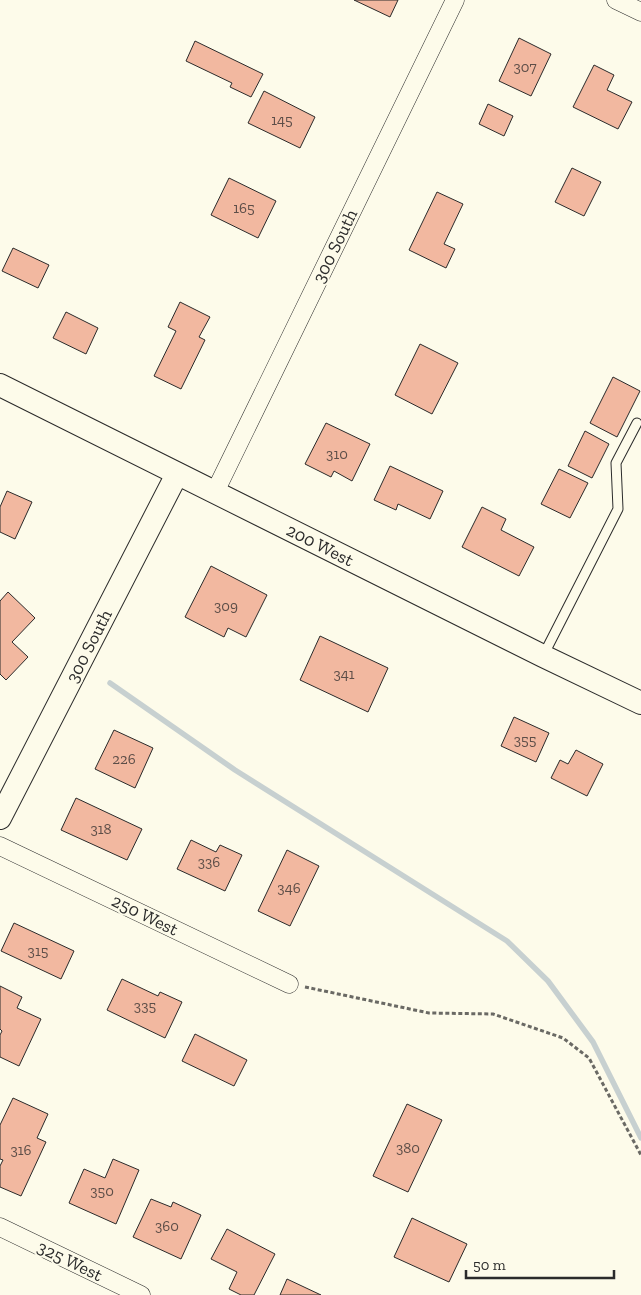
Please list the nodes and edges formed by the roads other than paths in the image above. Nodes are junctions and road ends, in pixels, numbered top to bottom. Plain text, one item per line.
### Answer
1 (455, 0) edge
2 (616, 0) edge
3 (641, 12) edge
4 (0, 385) edge
5 (637, 423) dead end
6 (177, 474) junction
7 (215, 492) junction
8 (543, 656) junction
9 (641, 703) edge
10 (0, 818) edge
11 (0, 846) edge
12 (290, 984) road end
13 (0, 1227) edge
14 (141, 1295) edge

1 - 7 street, 300 South
2 - 3 street
4 - 6 street, 200 West
5 - 8 lane
6 - 7 street, 200 West
6 - 10 street, 300 South
7 - 8 street, 200 West
8 - 9 street, 200 West
11 - 12 street, 250 West
13 - 14 street, 325 West

